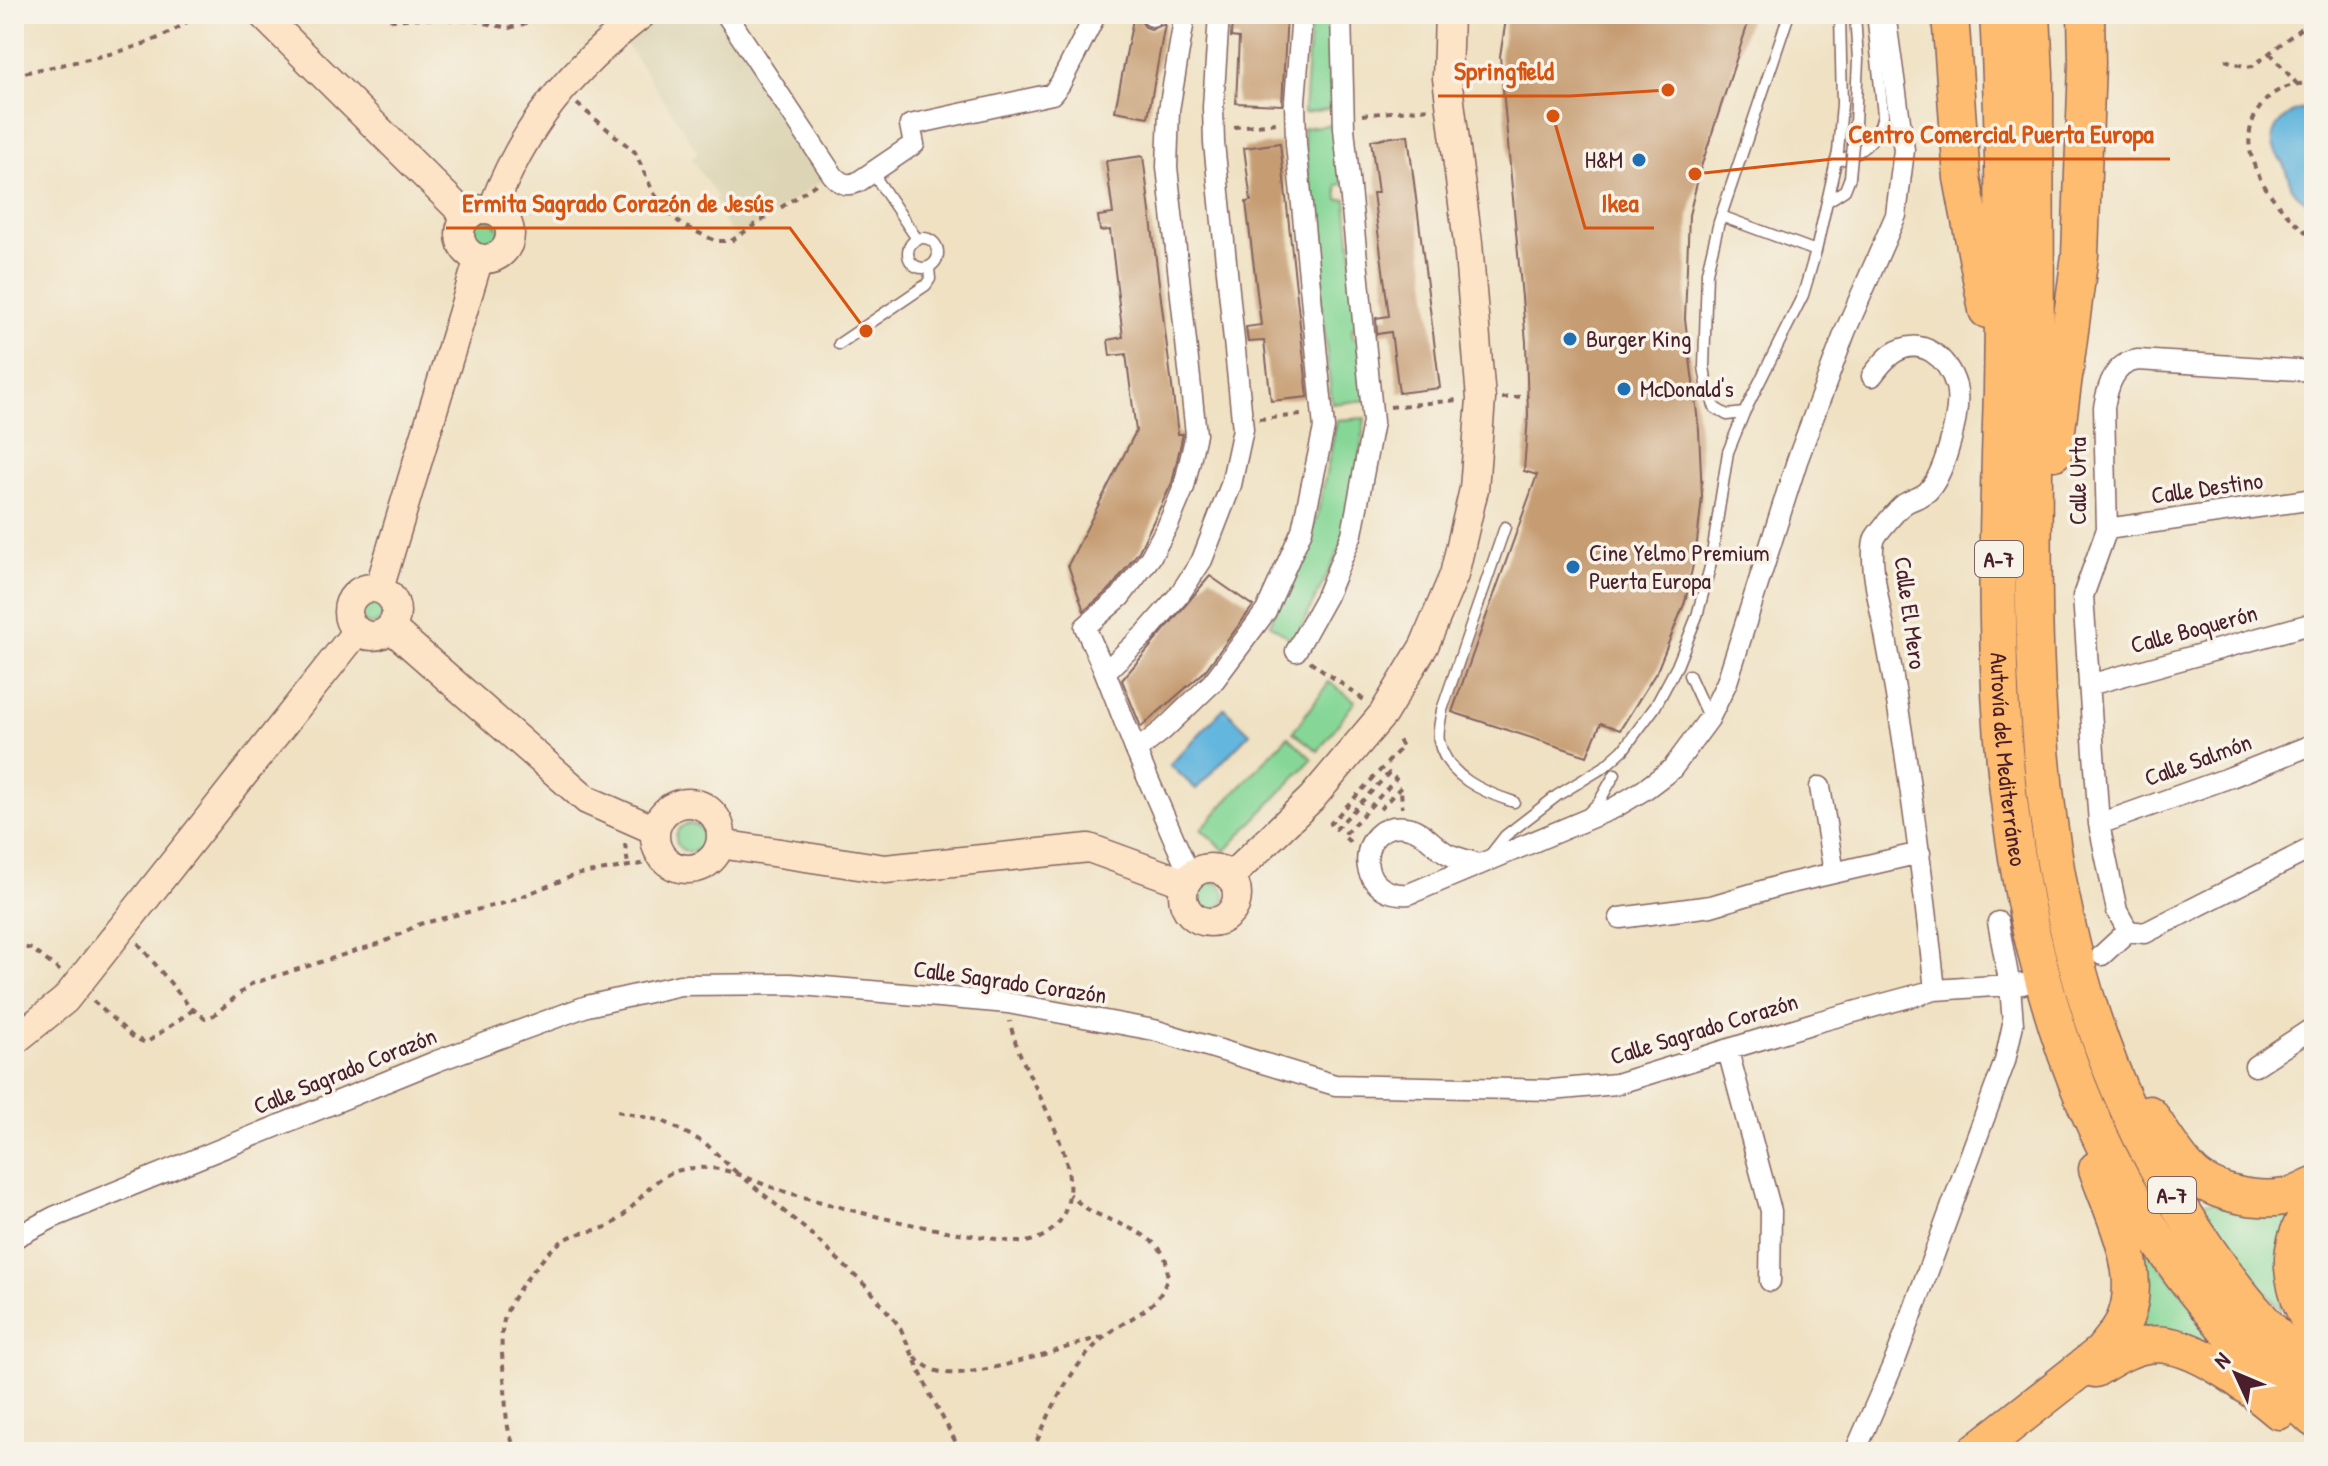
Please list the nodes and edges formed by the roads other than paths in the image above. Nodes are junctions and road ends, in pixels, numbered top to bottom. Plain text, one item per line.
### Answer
1 (262, 14) edge
2 (642, 14) edge
3 (726, 14) edge
4 (1096, 14) edge
5 (1185, 14) edge
6 (1219, 14) edge
7 (1302, 14) edge
8 (1341, 14) edge
9 (1449, 14) edge
10 (1789, 14) edge
11 (1840, 14) edge
12 (1855, 14) edge
13 (1877, 14) edge
14 (1885, 14) edge
15 (1950, 14) edge
16 (1998, 14) edge
17 (2032, 14) edge
18 (2086, 14) edge
19 (1835, 162) junction
20 (872, 172) junction
21 (1828, 201) junction
22 (480, 213) junction
23 (1721, 216) junction
24 (917, 239) junction
25 (1816, 251) junction
26 (479, 258) junction
27 (929, 268) junction
28 (839, 344) dead end
29 (2002, 369) junction
30 (2314, 371) edge
31 (1872, 376) dead end
32 (1744, 413) junction
33 (2314, 499) edge
34 (2033, 526) junction
35 (1505, 527) dead end
36 (2107, 529) junction
37 (379, 589) junction
38 (2314, 623) edge
39 (391, 628) junction
40 (357, 631) junction
41 (1303, 657) road end
42 (1105, 672) junction
43 (1689, 675) dead end
44 (2089, 685) junction
45 (1709, 719) junction
46 (2314, 744) edge
47 (1136, 751) junction
48 (1615, 774) dead end
49 (1820, 787) dead end
50 (1514, 802) dead end
51 (1581, 821) junction
52 (2099, 824) junction
53 (655, 830) junction
54 (720, 844) junction
55 (2314, 847) edge
56 (1920, 853) junction
57 (1482, 862) junction
58 (1834, 873) junction
59 (1231, 876) junction
60 (1188, 879) junction
61 (1620, 918) dead end
62 (1998, 922) dead end
63 (2128, 931) junction
64 (2102, 955) dead end
65 (2017, 985) junction
66 (2081, 986) junction
67 (1935, 990) junction
68 (2314, 1027) edge
69 (14, 1041) edge
70 (1728, 1051) junction
71 (2255, 1066) dead end
72 (2082, 1094) junction
73 (2314, 1186) edge
74 (2314, 1204) edge
75 (14, 1238) edge
76 (1770, 1281) dead end
77 (2314, 1332) edge
78 (2314, 1373) edge
79 (2033, 1408) junction
80 (2314, 1419) edge
81 (2314, 1441) edge
82 (1855, 1452) edge
83 (1975, 1452) edge

1 - 22 street
2 - 22 street
3 - 20 street
4 - 20 street
5 - 42 street
6 - 42 street
7 - 47 street
8 - 41 street
9 - 59 street
10 - 23 lane
11 - 19 lane
12 - 21 lane, bridge
13 - 19 lane
14 - 45 street
15 - 29 highway
16 - 29 highway, Autovía del Mediterráneo / A-7
17 - 34 highway, Autovía del Mediterráneo / A-7
18 - 34 highway
19 - 21 lane
20 - 24 lane
21 - 25 lane
22 - 26 street
22 - 26 street
23 - 25 lane
23 - 32 lane
24 - 27 lane
24 - 27 lane
25 - 32 lane
26 - 37 street
27 - 28 lane
29 - 72 highway, Autovía del Mediterráneo / A-7
30 - 36 street, Calle Urta
31 - 56 street, Calle El Mero
32 - 57 lane
33 - 36 street, Calle Destino
34 - 66 highway, Autovía del Mediterráneo / A-7
35 - 50 lane
36 - 44 street, Calle Urta
37 - 39 street
37 - 40 street
38 - 44 street, Calle Boquerón
39 - 40 street
39 - 53 street
40 - 69 street
42 - 47 street
43 - 45 lane
44 - 52 street, Calle Urta
45 - 51 street
46 - 52 street, Calle Salmón
47 - 60 street
48 - 51 lane
49 - 58 street
51 - 57 street
52 - 63 street, Calle Urta
53 - 54 street
53 - 54 street
54 - 60 street
55 - 63 street
56 - 58 street
56 - 67 street, Calle El Mero
57 - 57 street
58 - 61 street
59 - 60 street
59 - 60 street
62 - 65 street
63 - 64 street
65 - 67 street, Calle Sagrado Corazón
65 - 82 street
66 - 73 highway
66 - 78 highway, Autovía del Mediterráneo / A-7
67 - 70 street, Calle Sagrado Corazón
68 - 71 street
70 - 75 street, Calle Sagrado Corazón
70 - 76 street
72 - 79 highway
72 - 80 highway, Autovía del Mediterráneo / A-7
74 - 77 highway
79 - 81 highway
79 - 83 highway

